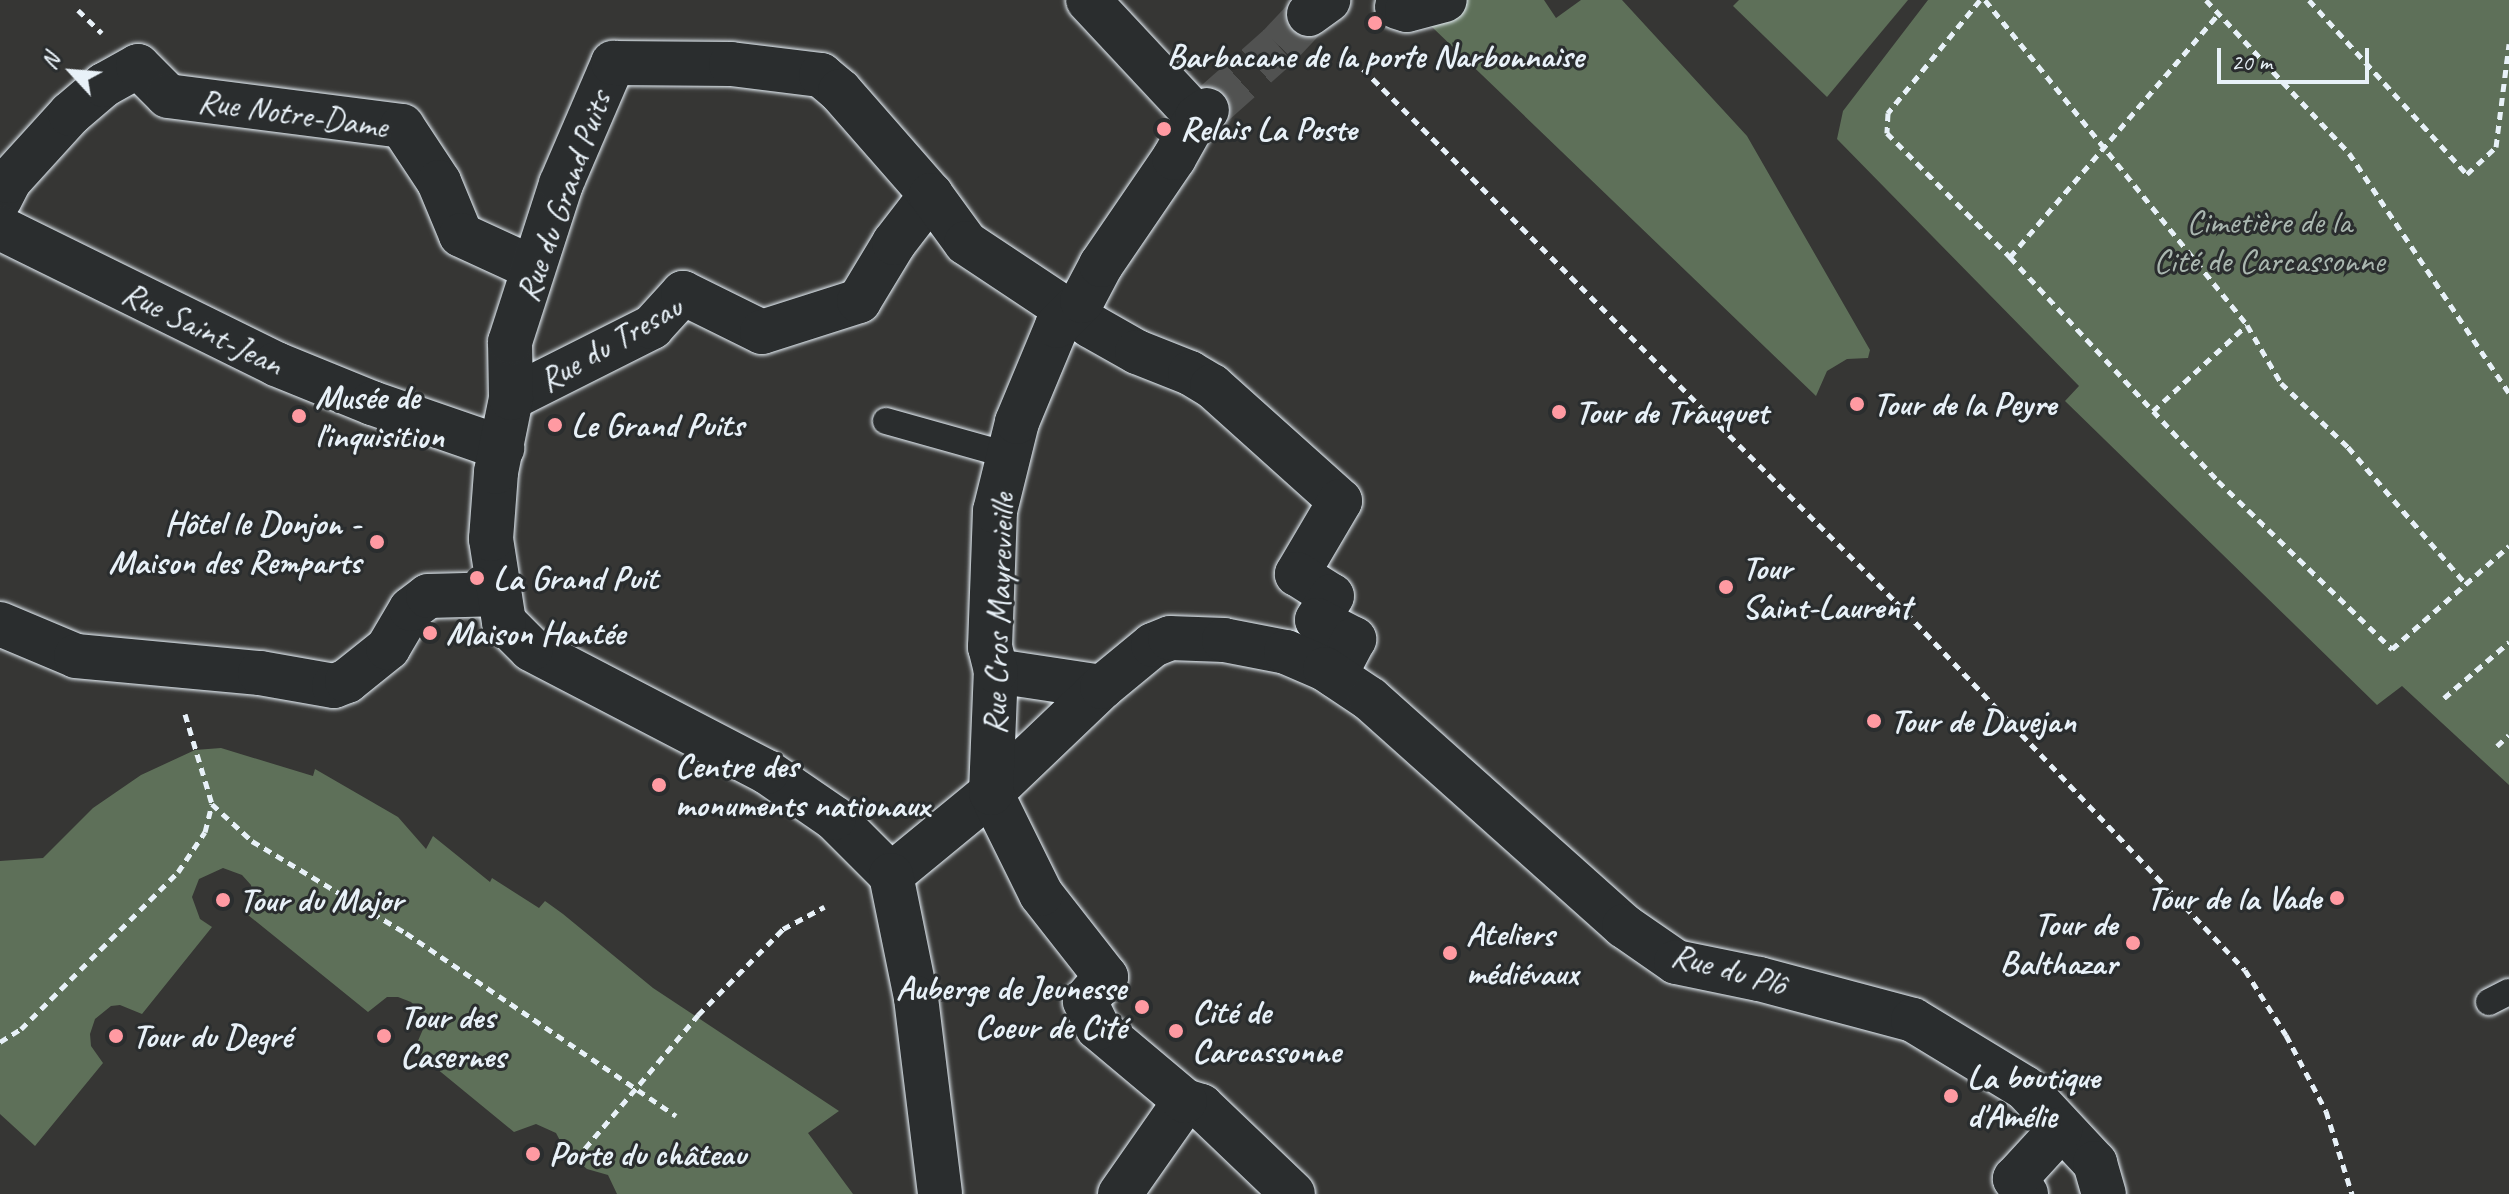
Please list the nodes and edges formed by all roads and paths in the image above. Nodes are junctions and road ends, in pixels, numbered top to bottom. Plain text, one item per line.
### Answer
1 (1088, 0) edge
2 (1982, 0) edge
3 (2206, 0) edge
4 (2309, 0) edge
5 (1318, 7) edge
6 (2218, 14) junction
7 (2509, 44) edge
8 (2104, 147) junction
9 (931, 195) junction
10 (0, 199) edge
11 (0, 228) edge
12 (2010, 257) junction
13 (533, 268) junction
14 (1070, 313) junction
15 (2247, 325) junction
16 (2509, 393) edge
17 (511, 398) junction
18 (2153, 411) junction
19 (886, 421) dead end
20 (502, 448) junction
21 (1008, 455) junction
22 (2509, 546) edge
23 (2466, 584) junction
24 (498, 594) junction
25 (0, 624) edge
26 (2509, 642) edge
27 (996, 671) junction
28 (1102, 687) junction
29 (1353, 687) junction
30 (2444, 698) dead end
31 (2509, 735) edge
32 (2497, 746) dead end
33 (195, 750) dead end
34 (991, 793) junction
35 (212, 804) junction
36 (891, 875) junction
37 (824, 907) dead end
38 (0, 1042) edge
39 (1185, 1101) junction
40 (676, 1116) dead end
41 (2060, 1130) junction
42 (576, 1159) dead end
43 (940, 1194) edge
44 (1120, 1194) edge
45 (1293, 1194) edge
46 (2026, 1194) edge
47 (2104, 1194) edge
48 (2352, 1194) edge

1 - 14 street, Rue Cros Mayrevieille
2 - 8 path
2 - 12 path
3 - 6 path
4 - 7 path
5 - 48 path
6 - 8 path
6 - 16 path
8 - 12 path
8 - 15 path
9 - 13 street, Rue du Grand Puits
9 - 14 street, Rue du Grand Puits
9 - 17 street, Rue du Tresau
10 - 13 street, Rue Notre-Dame
11 - 20 street, Rue Saint-Jean
12 - 18 path
13 - 17 street, Rue du Grand Puits
14 - 21 street, Rue Cros Mayrevieille
14 - 29 street, Rue du Grand Puits
15 - 18 path
15 - 23 path
17 - 20 street, Rue du Grand Puits
18 - 23 path
19 - 21 lane
20 - 24 street, Rue du Grand Puits
21 - 27 street, Rue Cros Mayrevieille
22 - 23 path
24 - 25 street
24 - 36 street, Rue du Grand Puits
26 - 30 path
27 - 28 street
27 - 34 street, Rue Cros Mayrevieille
28 - 29 street, Rue du Plô
28 - 34 street, Rue du Plô
29 - 41 street, Rue du Plô
31 - 32 path
33 - 35 path
34 - 36 street, Rue du Plô
34 - 39 street
35 - 38 path
35 - 40 path
36 - 43 street
37 - 42 path, bridge
39 - 44 street
39 - 45 street
41 - 46 street
41 - 47 street, Rue du Plô

